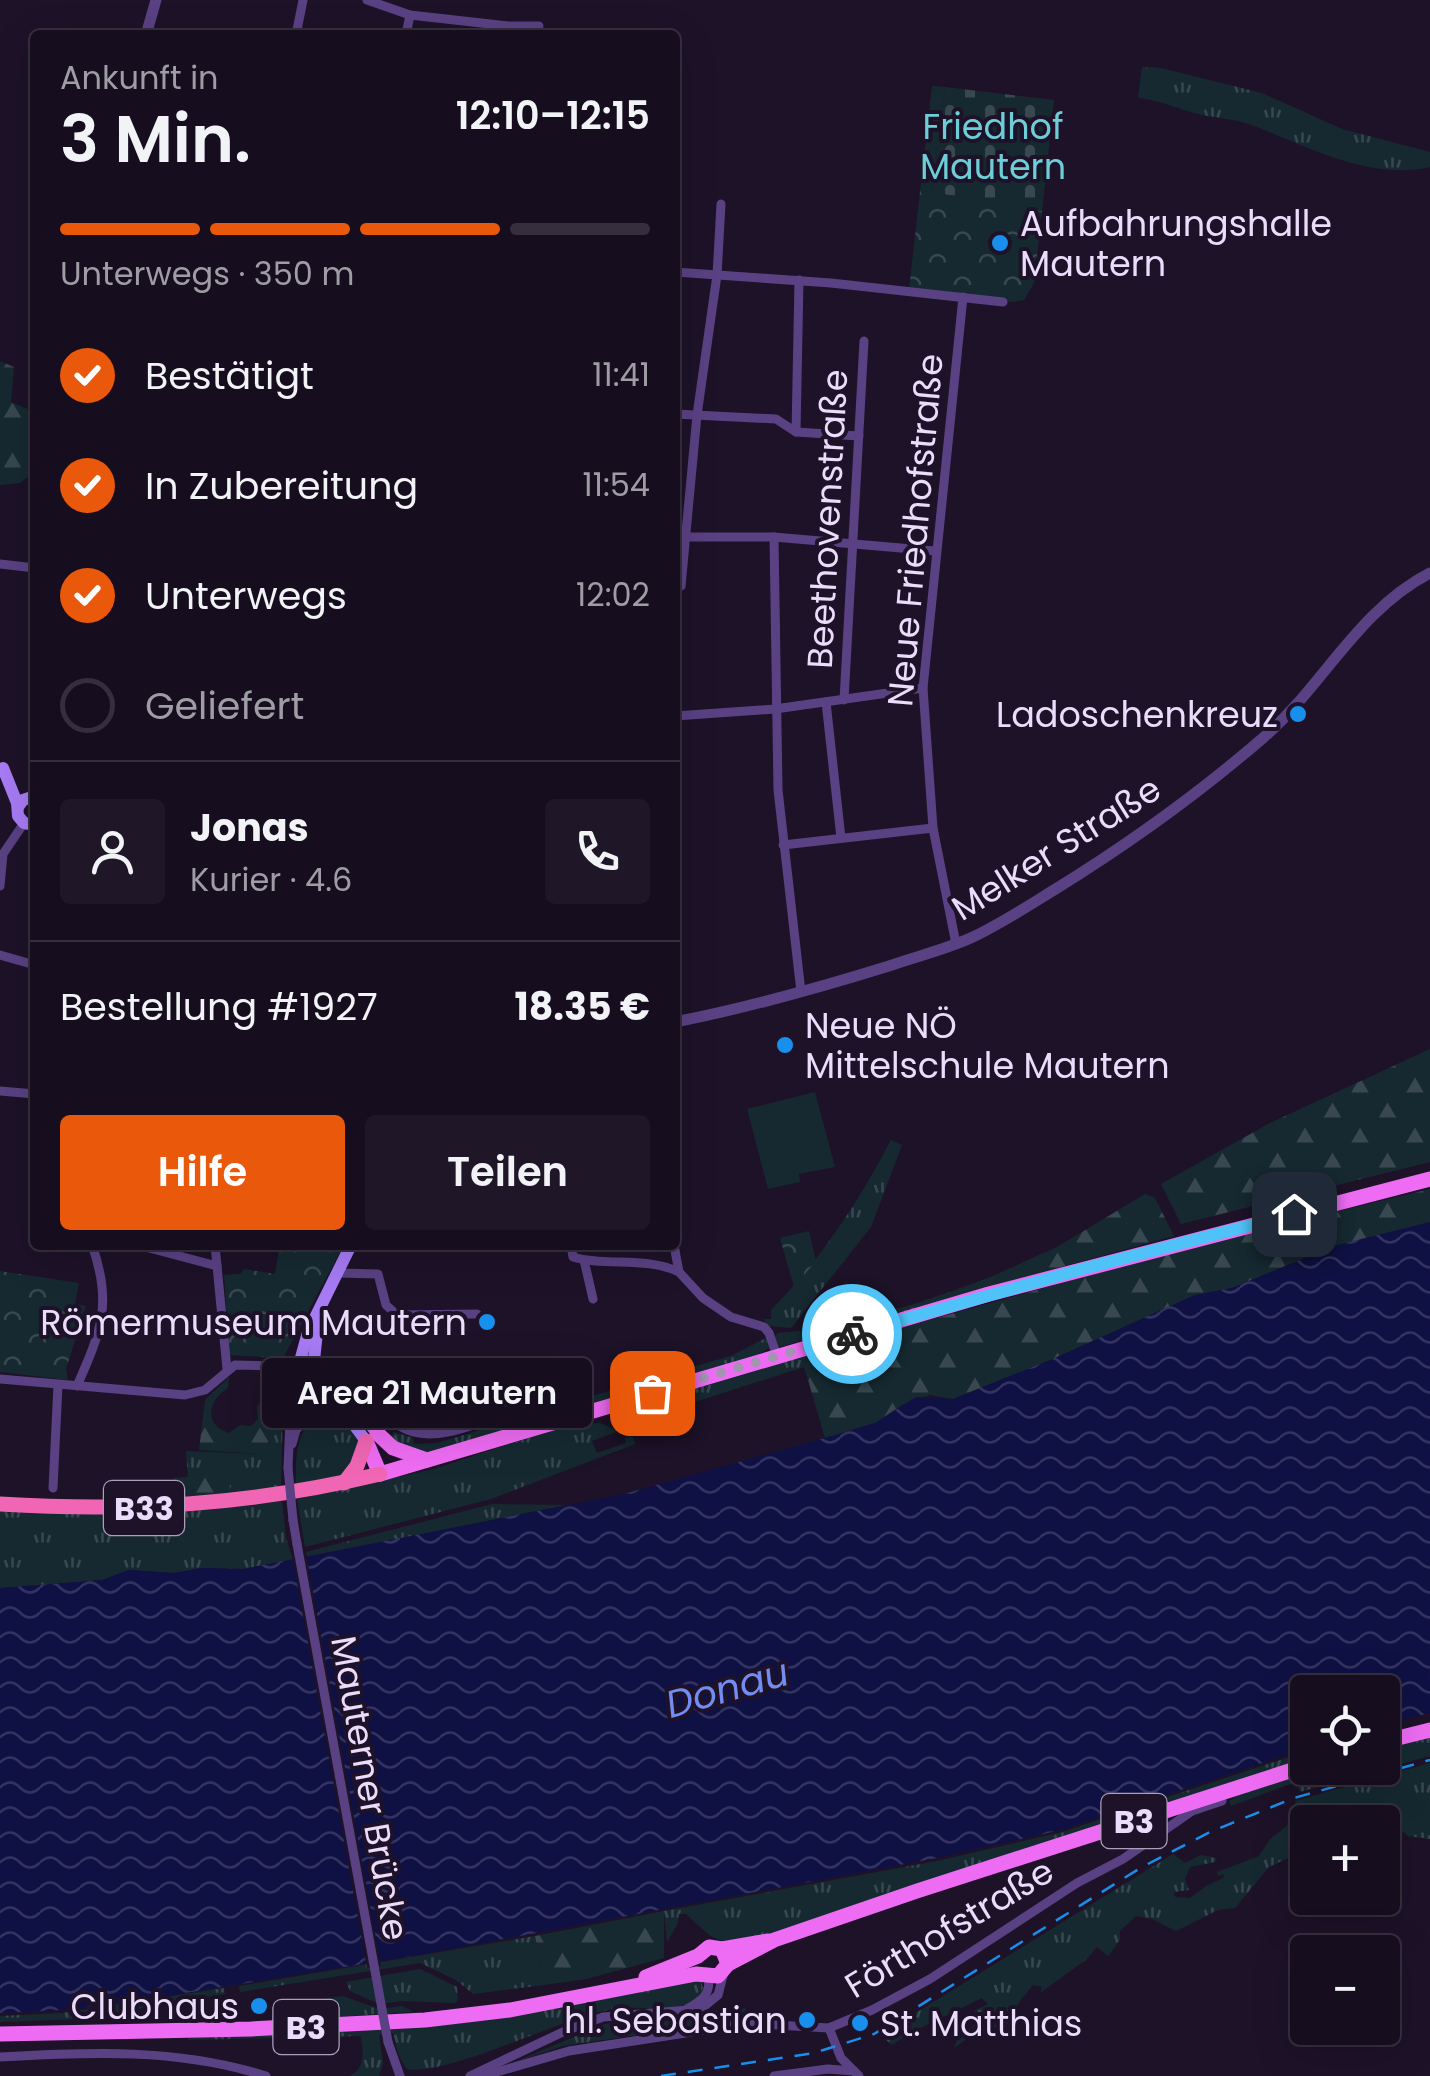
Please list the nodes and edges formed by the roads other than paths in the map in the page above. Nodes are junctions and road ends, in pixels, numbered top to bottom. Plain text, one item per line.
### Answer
1 (156, 0) edge
2 (303, 0) edge
3 (367, 0) edge
4 (410, 15) junction
5 (538, 26) dead end
6 (147, 30) edge
7 (297, 30) edge
8 (407, 30) edge
9 (721, 204) dead end
10 (680, 272) edge
11 (717, 275) junction
12 (800, 280) junction
13 (963, 298) junction
14 (1003, 302) dead end
15 (864, 341) dead end
16 (680, 414) edge
17 (697, 414) junction
18 (796, 432) junction
19 (859, 436) junction
20 (680, 537) edge
21 (774, 537) junction
22 (853, 545) junction
23 (935, 551) junction
24 (0, 564) edge
25 (30, 567) edge
26 (1430, 573) edge
27 (681, 586) dead end
28 (923, 688) junction
29 (844, 700) junction
30 (826, 702) junction
31 (775, 709) junction
32 (680, 716) edge
33 (2, 766) edge
34 (27, 800) edge
35 (30, 824) edge
36 (933, 828) junction
37 (841, 838) junction
38 (783, 844) junction
39 (2, 861) edge
40 (0, 886) edge
41 (956, 944) junction
42 (0, 955) edge
43 (30, 964) edge
44 (801, 992) junction
45 (680, 1021) edge
46 (0, 1091) edge
47 (30, 1094) edge
48 (1430, 1179) edge
49 (94, 1250) edge
50 (157, 1250) edge
51 (215, 1250) edge
52 (349, 1250) edge
53 (572, 1250) edge
54 (675, 1250) edge
55 (584, 1260) junction
56 (217, 1266) junction
57 (679, 1272) junction
58 (338, 1273) junction
59 (593, 1299) dead end
60 (322, 1304) junction
61 (477, 1314) dead end
62 (777, 1356) junction
63 (314, 1360) junction
64 (296, 1368) junction
65 (227, 1369) junction
66 (0, 1379) edge
67 (58, 1385) junction
68 (77, 1386) junction
69 (336, 1387) junction
70 (291, 1394) junction
71 (356, 1406) junction
72 (319, 1407) junction
73 (508, 1414) dead end
74 (392, 1420) junction
75 (372, 1437) junction
76 (431, 1461) junction
77 (288, 1465) junction
78 (380, 1474) junction
79 (344, 1483) junction
80 (53, 1488) dead end
81 (0, 1504) edge
82 (1430, 1730) edge
83 (1400, 1738) edge
84 (1290, 1770) edge
85 (1244, 1785) junction
86 (698, 1956) junction
87 (725, 1962) junction
88 (706, 1975) junction
89 (595, 1994) junction
90 (680, 2013) junction
91 (829, 2028) junction
92 (0, 2034) edge
93 (0, 2056) edge
94 (245, 2073) edge
95 (397, 2074) edge
96 (856, 2074) edge
97 (266, 2076) edge
98 (470, 2076) edge
99 (483, 2076) edge
100 (774, 2076) edge

1 - 6 street
2 - 7 street
3 - 4 street
4 - 5 street
4 - 8 street
9 - 11 street
10 - 11 street
11 - 12 street
11 - 17 street
12 - 13 street
12 - 18 street
13 - 14 street
13 - 23 street, Neue Friedhofstraße
15 - 19 street, Beethovenstraße
16 - 17 street
17 - 18 street
17 - 20 street
18 - 19 street
19 - 22 street, Beethovenstraße
20 - 21 street
20 - 27 street
21 - 22 street
21 - 31 street
22 - 23 street
22 - 29 street, Beethovenstraße
23 - 28 street, Neue Friedhofstraße
24 - 25 street
26 - 41 street, Melker Straße
28 - 29 street
28 - 36 street, Neue Friedhofstraße
29 - 30 street
30 - 31 street
30 - 37 street
31 - 32 street
31 - 38 street
33 - 34 main road
34 - 35 main road
35 - 39 street
36 - 37 street
36 - 41 street, Neue Friedhofstraße
37 - 38 street
38 - 44 street
39 - 40 street
41 - 44 street, Melker Straße
42 - 43 street
44 - 45 street, Melker Straße
46 - 47 street
48 - 62 main road, B33
49 - 68 street
50 - 56 street
51 - 56 street
52 - 58 main road
53 - 55 street
54 - 57 street
55 - 57 street
55 - 59 street
56 - 65 street
57 - 62 street
58 - 60 main road
58 - 61 street
60 - 63 main road
60 - 64 main road
62 - 76 main road, B33
63 - 64 main road
63 - 69 main road
64 - 65 street
64 - 70 main road
65 - 68 street
66 - 67 street
67 - 68 street
67 - 80 street
69 - 71 main road
69 - 72 main road
70 - 72 main road
70 - 77 street, Mauterner Brücke
71 - 74 street
71 - 75 main road
72 - 75 main road
72 - 77 street
73 - 74 street
74 - 75 street
75 - 76 main road
75 - 78 main road
75 - 79 highway
76 - 78 main road, B33
77 - 95 street, Mauterner Brücke, bridge
78 - 79 highway, B33
79 - 81 highway, B33
82 - 83 main road
84 - 85 main road, B3
85 - 87 main road, B3
85 - 91 street, Förthofstraße
86 - 87 main road, B3
86 - 88 main road
86 - 89 main road, B3
87 - 88 main road, B3
87 - 90 street
88 - 89 main road, B3
88 - 90 street
89 - 92 main road, B3
90 - 98 street
91 - 96 street
91 - 99 street, Förthofstraße
93 - 94 street
94 - 97 street
96 - 100 street

